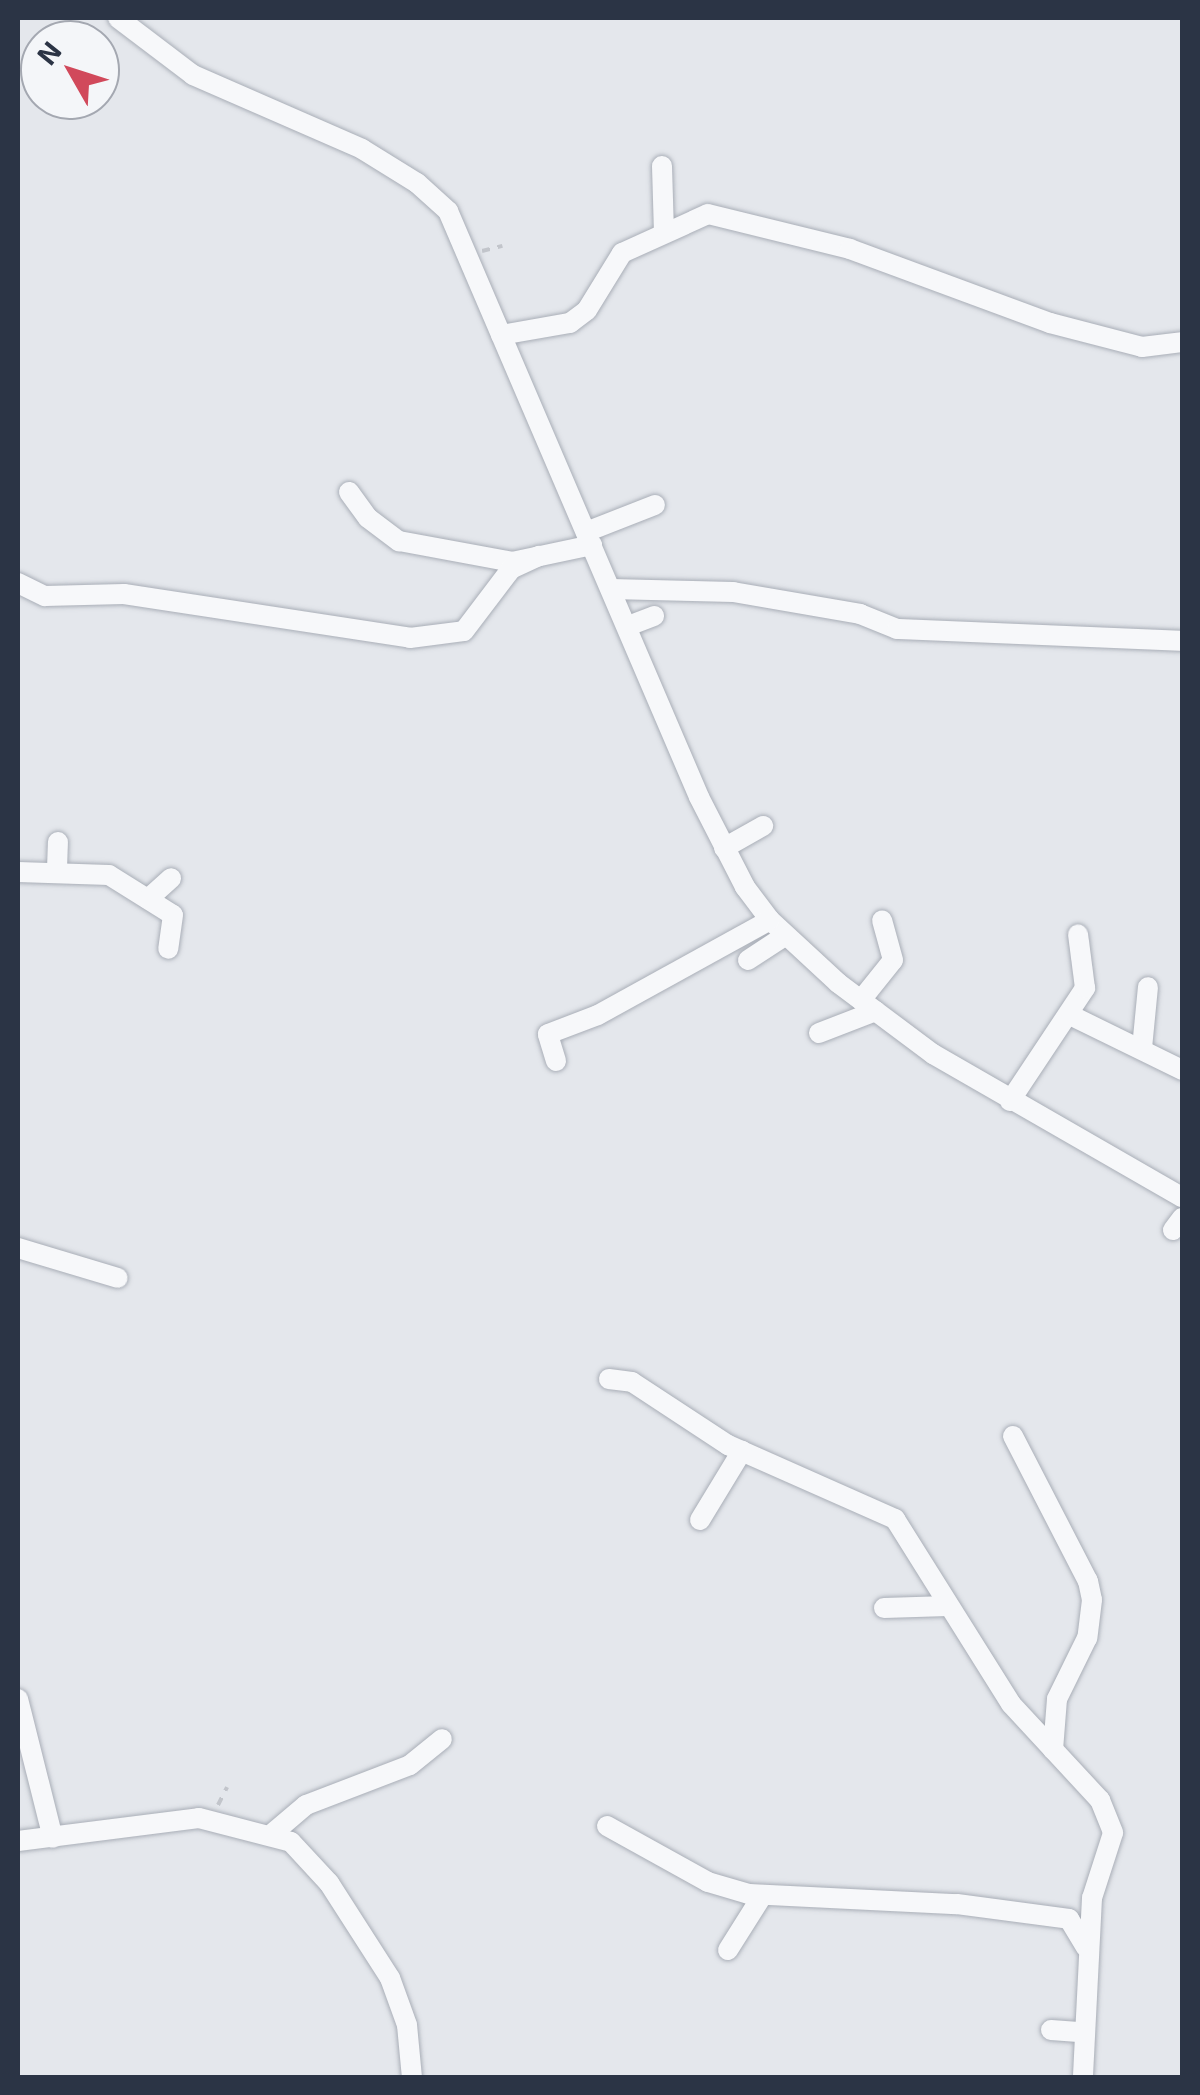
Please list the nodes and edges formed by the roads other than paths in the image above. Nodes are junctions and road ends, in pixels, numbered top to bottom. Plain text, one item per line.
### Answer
1 (118, 18) edge
2 (662, 166) dead end
3 (664, 233) junction
4 (501, 335) junction
5 (1182, 342) edge
6 (349, 492) dead end
7 (655, 504) dead end
8 (589, 538) junction
9 (539, 556) junction
10 (18, 583) edge
11 (612, 589) junction
12 (654, 616) dead end
13 (628, 626) junction
14 (1182, 641) edge
15 (763, 826) dead end
16 (58, 842) dead end
17 (724, 848) junction
18 (57, 869) junction
19 (18, 872) edge
20 (171, 878) dead end
21 (148, 900) junction
22 (882, 920) dead end
23 (778, 927) junction
24 (1078, 934) dead end
25 (168, 949) dead end
26 (748, 960) dead end
27 (1148, 987) dead end
28 (868, 1006) junction
29 (1072, 1016) junction
30 (819, 1034) dead end
31 (1142, 1048) junction
32 (556, 1061) dead end
33 (1182, 1070) edge
34 (1010, 1101) junction
35 (1182, 1197) edge
36 (18, 1248) edge
37 (118, 1278) dead end
38 (609, 1379) dead end
39 (1013, 1436) dead end
40 (742, 1451) junction
41 (700, 1520) dead end
42 (948, 1606) junction
43 (884, 1608) dead end
44 (18, 1699) edge
45 (442, 1739) dead end
46 (1053, 1750) junction
47 (607, 1826) dead end
48 (273, 1833) junction
49 (53, 1838) junction
50 (18, 1841) edge
51 (762, 1896) junction
52 (728, 1950) dead end
53 (1090, 1958) junction
54 (1051, 2030) dead end
55 (1082, 2032) junction
56 (412, 2078) edge
57 (1083, 2078) edge

1 - 4 street
2 - 3 street
3 - 4 street
3 - 5 street
4 - 8 street
6 - 9 street
7 - 8 street
8 - 9 street
8 - 11 street
9 - 10 street
11 - 13 street
11 - 14 street
12 - 13 street
13 - 17 street
15 - 17 street
16 - 18 street
17 - 23 street
18 - 19 street
18 - 21 street
20 - 21 street
21 - 25 street
22 - 28 street
23 - 26 street
23 - 28 street
23 - 32 street
24 - 29 street
27 - 31 street
28 - 30 street
28 - 34 street
29 - 31 street
29 - 34 street
31 - 33 street
34 - 35 street
36 - 37 street
38 - 40 street
39 - 46 street
40 - 41 street
40 - 42 street
42 - 43 street
42 - 46 street
44 - 49 street
45 - 48 street
46 - 53 street
47 - 51 street
48 - 49 street
48 - 56 street
49 - 50 street
51 - 52 street
51 - 53 street
53 - 55 street
54 - 55 street
55 - 57 street

